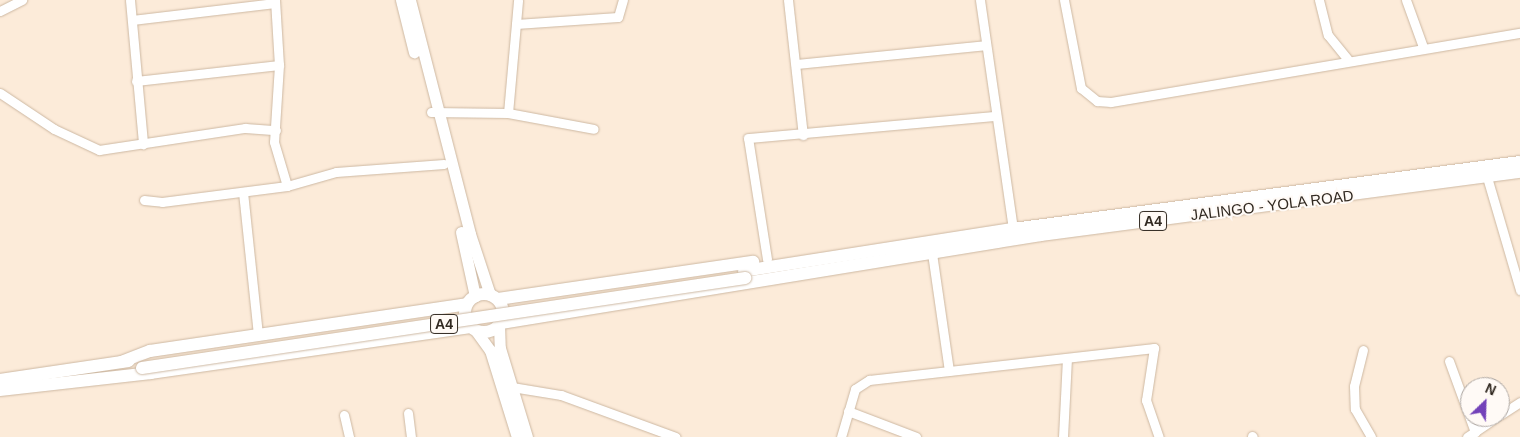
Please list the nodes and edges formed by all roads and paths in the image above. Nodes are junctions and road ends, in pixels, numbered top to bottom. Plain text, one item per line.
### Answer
1 (22, 0) edge
2 (130, 0) edge
3 (401, 0) edge
4 (410, 0) edge
5 (518, 0) edge
6 (624, 0) edge
7 (788, 0) edge
8 (980, 0) edge
9 (1064, 0) edge
10 (1319, 0) edge
11 (1406, 0) edge
12 (275, 1) edge
13 (0, 10) edge
14 (132, 20) junction
15 (516, 24) junction
16 (1520, 33) edge
17 (985, 46) junction
18 (1422, 47) junction
19 (1349, 61) junction
20 (796, 64) junction
21 (279, 65) junction
22 (136, 81) junction
23 (0, 93) edge
24 (435, 111) junction
25 (508, 113) junction
26 (995, 116) junction
27 (594, 129) dead end
28 (276, 130) junction
29 (803, 134) junction
30 (144, 144) junction
31 (1520, 162) edge
32 (444, 164) junction
33 (1520, 172) edge
34 (1487, 177) junction
35 (287, 186) junction
36 (243, 192) junction
37 (144, 200) dead end
38 (1013, 229) junction
39 (932, 253) junction
40 (767, 259) junction
41 (817, 263) junction
42 (1520, 290) edge
43 (494, 297) junction
44 (471, 300) junction
45 (500, 324) junction
46 (473, 329) junction
47 (258, 335) junction
48 (1363, 350) dead end
49 (1067, 358) junction
50 (1449, 361) dead end
51 (123, 368) junction
52 (949, 371) junction
53 (0, 380) edge
54 (512, 387) junction
55 (0, 390) edge
56 (848, 411) junction
57 (408, 413) dead end
58 (344, 415) dead end
59 (648, 426) junction
60 (1482, 427) edge
61 (1471, 434) edge
62 (349, 437) edge
63 (411, 437) edge
64 (517, 437) edge
65 (527, 437) edge
66 (652, 437) edge
67 (676, 437) edge
68 (841, 437) edge
69 (916, 437) edge
70 (1061, 437) edge
71 (1159, 437) edge
72 (1371, 437) edge

1 - 13 street
2 - 14 street
3 - 24 main road
4 - 24 main road
5 - 15 street
6 - 15 street
7 - 20 street
8 - 17 street
9 - 19 street
10 - 19 street
11 - 18 street
12 - 14 street
12 - 21 street
14 - 22 street
15 - 25 street
16 - 18 street
17 - 20 street
17 - 26 street
18 - 19 street
20 - 29 street
21 - 22 street
21 - 28 street
22 - 30 street
23 - 30 street
24 - 25 street
24 - 32 main road
24 - 43 main road
25 - 27 street
26 - 29 street
26 - 38 street
28 - 30 street
28 - 35 street
29 - 40 street
31 - 38 highway, A4
32 - 35 street
32 - 44 main road
33 - 34 highway, JALINGO - YOLA ROAD / A4
34 - 39 highway, JALINGO - YOLA ROAD / A4
34 - 42 street
35 - 36 street
36 - 37 street
36 - 47 street
38 - 41 highway, A4
39 - 41 highway, JALINGO - YOLA ROAD / A4
39 - 52 street
40 - 41 highway, A4
40 - 43 highway, A4
41 - 45 highway, JALINGO - YOLA ROAD / A4
41 - 51 highway, A4, bridge
43 - 44 highway, A4
43 - 45 highway
44 - 46 highway, A4
44 - 47 highway, A4
45 - 46 highway, A4
45 - 54 main road
46 - 51 highway, A4
46 - 64 main road
47 - 51 highway, A4
48 - 72 street
49 - 52 street
49 - 70 street
49 - 71 street
50 - 61 street
51 - 53 highway, A4
51 - 55 highway, A4
52 - 56 street
54 - 59 street
54 - 65 main road
56 - 68 street
56 - 69 street
57 - 63 street
58 - 62 street
59 - 66 street
59 - 67 street
60 - 61 street

